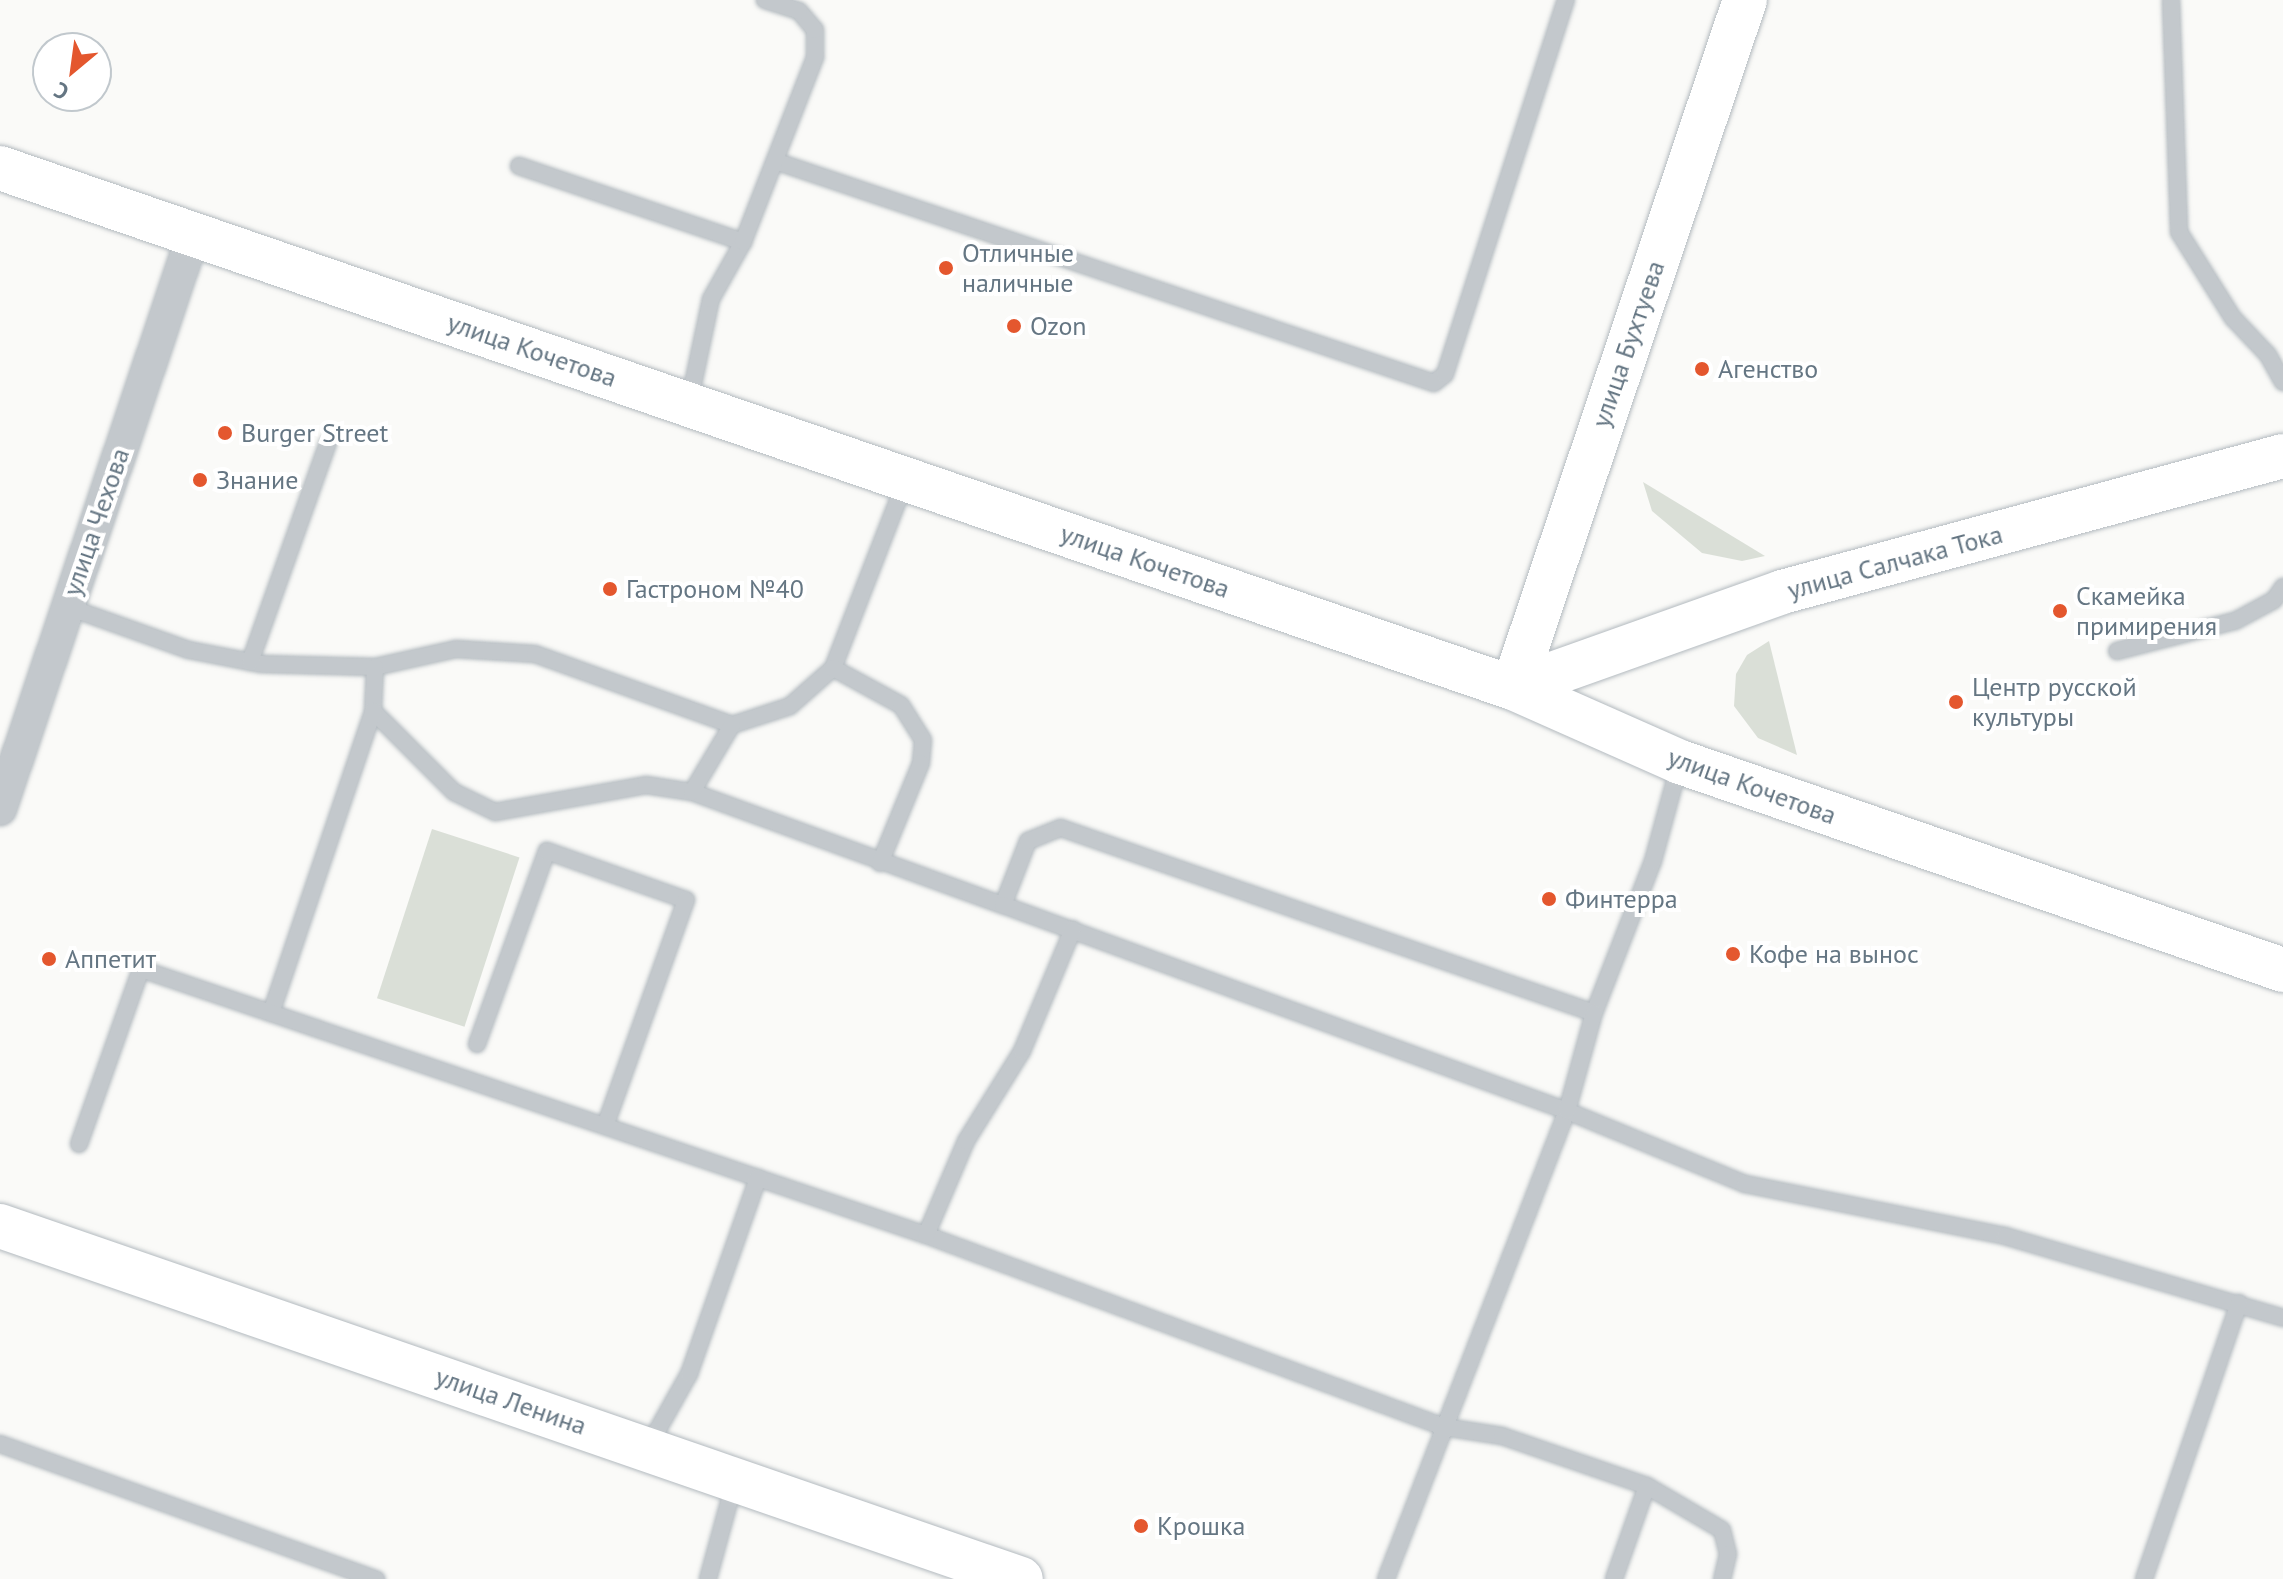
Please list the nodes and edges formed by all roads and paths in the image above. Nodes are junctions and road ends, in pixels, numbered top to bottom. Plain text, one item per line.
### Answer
1 (765, 0) edge
2 (1566, 0) edge
3 (1745, 0) edge
4 (2171, 0) edge
5 (775, 161) junction
6 (519, 166) dead end
7 (0, 168) edge
8 (193, 236) junction
9 (743, 242) junction
10 (2283, 382) edge
11 (689, 403) junction
12 (328, 443) dead end
13 (2283, 456) edge
14 (907, 479) junction
15 (2283, 587) edge
16 (68, 607) junction
17 (2117, 651) dead end
18 (250, 662) junction
19 (375, 667) junction
20 (833, 668) junction
21 (1513, 688) junction
22 (373, 711) junction
23 (732, 725) junction
24 (1680, 762) junction
25 (692, 792) junction
26 (0, 809) edge
27 (880, 863) junction
28 (1003, 905) junction
29 (1073, 929) junction
30 (2283, 970) edge
31 (271, 1013) junction
32 (1594, 1013) junction
33 (477, 1044) dead end
34 (1567, 1111) junction
35 (605, 1126) junction
36 (79, 1144) dead end
37 (758, 1178) junction
38 (0, 1226) edge
39 (926, 1235) junction
40 (2239, 1303) junction
41 (2283, 1318) edge
42 (1444, 1427) junction
43 (0, 1444) edge
44 (648, 1448) junction
45 (735, 1479) junction
46 (1647, 1486) junction
47 (376, 1579) edge
48 (708, 1579) edge
49 (1021, 1579) edge
50 (1386, 1579) edge
51 (1614, 1579) edge
52 (1722, 1579) edge
53 (2144, 1579) edge

1 - 5 lane
2 - 5 lane
3 - 21 street, улица Бухтуева
4 - 10 lane
5 - 9 lane
6 - 9 lane
7 - 8 street, улица Кочетова
8 - 11 street, улица Кочетова
8 - 16 street, улица Чехова
9 - 11 lane
11 - 14 street, улица Кочетова
12 - 18 lane
13 - 21 street, улица Салчака Тока
14 - 20 lane
14 - 21 street, улица Кочетова
15 - 17 lane
16 - 18 lane
16 - 26 street, улица Чехова
18 - 19 lane
19 - 22 lane
19 - 23 lane
20 - 23 lane
20 - 27 lane
21 - 24 street, улица Кочетова
22 - 25 lane
22 - 31 lane
23 - 25 lane
24 - 30 street, улица Кочетова
24 - 32 lane
25 - 27 lane
27 - 28 lane
28 - 29 lane
28 - 32 lane
29 - 34 lane
29 - 39 lane
31 - 35 lane
31 - 36 lane
32 - 34 lane
33 - 35 lane
34 - 40 lane
34 - 42 lane
35 - 37 lane
37 - 39 lane
37 - 44 lane
38 - 44 street, улица Ленина
39 - 42 lane
40 - 41 lane
40 - 53 lane
42 - 46 lane
42 - 50 lane
43 - 47 lane
44 - 45 street, улица Ленина
45 - 48 lane
45 - 49 street, улица Ленина
46 - 51 lane
46 - 52 lane

